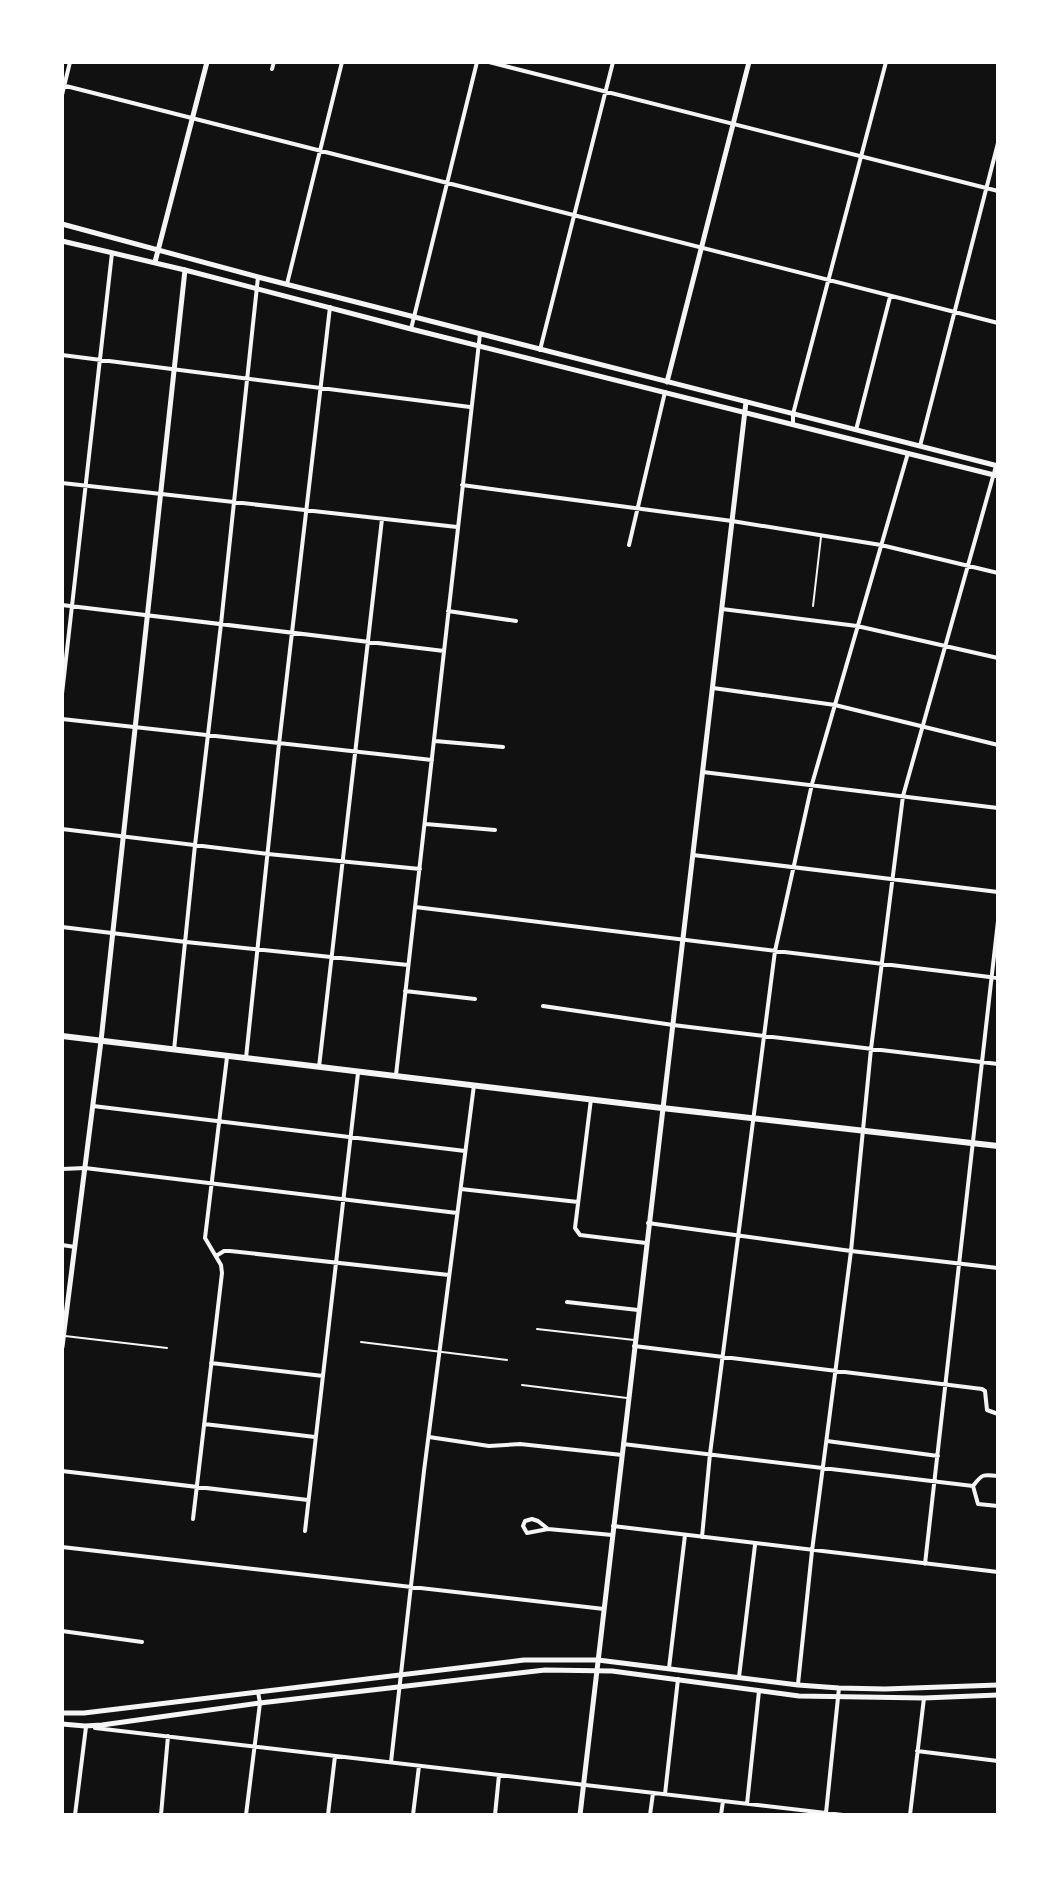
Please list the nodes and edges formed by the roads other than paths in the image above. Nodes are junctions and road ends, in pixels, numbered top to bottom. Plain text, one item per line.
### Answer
1 (70, 62) edge
2 (207, 62) edge
3 (274, 62) edge
4 (342, 62) edge
5 (477, 62) edge
6 (489, 62) edge
7 (613, 62) edge
8 (749, 62) edge
9 (886, 62) edge
10 (272, 69) dead end
11 (63, 85) edge
12 (605, 92) junction
13 (62, 95) edge
14 (192, 118) junction
15 (733, 125) junction
16 (998, 143) edge
17 (320, 150) junction
18 (861, 157) junction
19 (447, 183) junction
20 (987, 188) junction
21 (998, 191) edge
22 (574, 215) junction
23 (62, 224) edge
24 (62, 241) edge
25 (702, 248) junction
26 (158, 250) junction
27 (112, 253) junction
28 (155, 263) junction
29 (185, 270) junction
30 (258, 277) junction
31 (828, 280) junction
32 (287, 284) junction
33 (256, 288) junction
34 (890, 297) junction
35 (330, 307) junction
36 (954, 312) junction
37 (414, 317) junction
38 (998, 323) edge
39 (411, 329) junction
40 (480, 334) junction
41 (477, 345) junction
42 (540, 350) junction
43 (62, 355) edge
44 (100, 359) junction
45 (175, 369) junction
46 (247, 378) junction
47 (667, 382) junction
48 (322, 387) junction
49 (665, 392) junction
50 (746, 402) junction
51 (470, 407) junction
52 (744, 412) junction
53 (793, 414) junction
54 (793, 424) junction
55 (856, 430) junction
56 (920, 446) junction
57 (908, 453) junction
58 (997, 466) edge
59 (996, 476) edge
60 (62, 483) edge
61 (86, 485) junction
62 (462, 485) junction
63 (162, 495) junction
64 (233, 502) junction
65 (637, 508) junction
66 (307, 510) junction
67 (382, 519) junction
68 (732, 521) junction
69 (457, 527) junction
70 (821, 535) junction
71 (629, 545) dead end
72 (881, 545) junction
73 (969, 566) junction
74 (998, 573) edge
75 (62, 605) edge
76 (73, 606) junction
77 (813, 606) dead end
78 (722, 609) junction
79 (448, 611) junction
80 (148, 615) junction
81 (516, 621) dead end
82 (221, 624) junction
83 (857, 626) junction
84 (293, 634) junction
85 (367, 642) junction
86 (946, 645) junction
87 (444, 651) junction
88 (998, 658) edge
89 (713, 688) junction
90 (62, 694) edge
91 (835, 705) junction
92 (62, 719) edge
93 (134, 727) junction
94 (922, 727) junction
95 (208, 736) junction
96 (435, 741) junction
97 (279, 744) junction
98 (998, 745) edge
99 (503, 747) dead end
100 (356, 752) junction
101 (432, 760) junction
102 (703, 772) junction
103 (812, 784) junction
104 (903, 796) junction
105 (998, 808) edge
106 (425, 824) junction
107 (62, 829) edge
108 (495, 830) dead end
109 (123, 837) junction
110 (195, 845) junction
111 (268, 854) junction
112 (693, 855) junction
113 (343, 861) junction
114 (793, 868) junction
115 (420, 869) junction
116 (893, 879) junction
117 (998, 892) edge
118 (415, 907) junction
119 (998, 921) edge
120 (62, 927) edge
121 (112, 933) junction
122 (683, 940) junction
123 (186, 942) junction
124 (258, 950) junction
125 (775, 951) junction
126 (333, 958) junction
127 (882, 964) junction
128 (408, 965) junction
129 (991, 978) junction
130 (998, 978) edge
131 (405, 991) junction
132 (475, 999) dead end
133 (543, 1006) dead end
134 (673, 1025) junction
135 (763, 1035) junction
136 (62, 1036) edge
137 (101, 1041) junction
138 (871, 1049) junction
139 (174, 1050) junction
140 (227, 1056) junction
141 (246, 1058) junction
142 (982, 1062) junction
143 (998, 1064) edge
144 (319, 1067) junction
145 (358, 1070) junction
146 (396, 1075) junction
147 (474, 1085) junction
148 (591, 1099) junction
149 (93, 1106) junction
150 (662, 1108) junction
151 (754, 1118) junction
152 (219, 1121) junction
153 (862, 1131) junction
154 (350, 1137) junction
155 (973, 1143) junction
156 (998, 1146) edge
157 (465, 1151) junction
158 (85, 1168) junction
159 (62, 1169) edge
160 (212, 1183) junction
161 (461, 1189) junction
162 (343, 1199) junction
163 (578, 1202) junction
164 (457, 1213) junction
165 (648, 1223) junction
166 (739, 1234) junction
167 (646, 1243) junction
168 (62, 1245) edge
169 (76, 1247) junction
170 (851, 1251) junction
171 (216, 1256) junction
172 (336, 1263) junction
173 (960, 1263) junction
174 (998, 1268) edge
175 (449, 1275) junction
176 (567, 1302) dead end
177 (638, 1310) junction
178 (537, 1329) dead end
179 (63, 1336) edge
180 (361, 1342) dead end
181 (634, 1343) junction
182 (62, 1347) edge
183 (167, 1348) dead end
184 (439, 1352) junction
185 (723, 1357) junction
186 (507, 1360) dead end
187 (211, 1363) junction
188 (836, 1371) junction
189 (323, 1376) junction
190 (522, 1385) dead end
191 (946, 1385) junction
192 (628, 1398) junction
193 (998, 1414) edge
194 (204, 1424) junction
195 (315, 1437) junction
196 (429, 1437) junction
197 (827, 1441) junction
198 (623, 1444) junction
199 (710, 1454) junction
200 (622, 1455) junction
201 (938, 1456) junction
202 (824, 1469) junction
203 (62, 1471) edge
204 (998, 1476) edge
205 (935, 1482) junction
206 (973, 1486) junction
207 (197, 1487) junction
208 (308, 1500) junction
209 (998, 1506) edge
210 (193, 1519) dead end
211 (613, 1526) junction
212 (548, 1529) junction
213 (305, 1531) dead end
214 (612, 1535) junction
215 (685, 1535) junction
216 (702, 1537) junction
217 (755, 1544) junction
218 (62, 1547) edge
219 (812, 1551) junction
220 (925, 1564) junction
221 (998, 1572) edge
222 (411, 1586) junction
223 (604, 1609) junction
224 (62, 1631) edge
225 (142, 1642) dead end
226 (598, 1660) junction
227 (669, 1668) junction
228 (597, 1671) junction
229 (402, 1674) junction
230 (739, 1677) junction
231 (678, 1679) junction
232 (798, 1685) junction
233 (998, 1685) edge
234 (401, 1686) junction
235 (839, 1688) junction
236 (759, 1691) junction
237 (258, 1692) junction
238 (998, 1695) edge
239 (838, 1698) junction
240 (924, 1698) junction
241 (260, 1703) junction
242 (62, 1713) edge
243 (62, 1724) edge
244 (85, 1726) junction
245 (168, 1736) junction
246 (254, 1747) junction
247 (917, 1751) junction
248 (335, 1756) junction
249 (998, 1761) edge
250 (391, 1762) junction
251 (419, 1766) junction
252 (499, 1775) junction
253 (584, 1784) junction
254 (653, 1793) junction
255 (665, 1794) junction
256 (723, 1801) junction
257 (747, 1804) junction
258 (802, 1813) edge
259 (826, 1813) junction
260 (75, 1815) edge
261 (161, 1815) edge
262 (246, 1815) edge
263 (328, 1815) edge
264 (413, 1815) edge
265 (495, 1815) edge
266 (580, 1815) edge
267 (650, 1815) edge
268 (721, 1815) edge
269 (843, 1815) edge
270 (910, 1815) edge

1 - 11 street
2 - 14 main road
3 - 10 street
4 - 17 street
5 - 19 street
6 - 12 street
7 - 12 street
8 - 15 main road
9 - 18 street
11 - 13 street
11 - 14 street
12 - 15 street
12 - 22 street
14 - 17 street
14 - 26 main road
15 - 18 street
15 - 25 main road
16 - 20 street
17 - 19 street
17 - 32 street
18 - 20 street
18 - 31 street
19 - 22 street
19 - 37 street
20 - 21 street
20 - 36 street
22 - 25 street
22 - 42 street
23 - 26 main road
24 - 27 main road
25 - 31 street
25 - 47 main road
26 - 28 main road
26 - 30 main road
27 - 28 main road
27 - 44 street
28 - 29 main road
29 - 33 main road
29 - 45 main road
30 - 32 main road
30 - 33 street
31 - 34 street
31 - 53 street
32 - 37 main road
33 - 35 main road
33 - 46 street
34 - 36 street
34 - 55 street
35 - 39 main road
35 - 48 street
36 - 38 street
36 - 56 street
37 - 39 street
37 - 40 main road
39 - 41 main road
40 - 41 street
40 - 42 main road
41 - 49 main road
41 - 51 street
42 - 47 main road
43 - 44 street
44 - 45 street
44 - 61 street
45 - 46 street
45 - 63 main road
46 - 48 street
46 - 64 street
47 - 50 main road
48 - 51 street
48 - 66 street
49 - 52 main road
49 - 65 street
50 - 52 main road
50 - 53 main road
51 - 62 street
52 - 54 main road
52 - 68 main road
53 - 54 street
53 - 55 main road
54 - 57 main road
55 - 56 main road
56 - 58 main road
57 - 59 main road
57 - 72 street
58 - 59 street
59 - 73 street
60 - 61 street
61 - 63 street
61 - 76 street
62 - 65 street
62 - 69 street
63 - 64 street
63 - 80 main road
64 - 66 street
64 - 82 street
65 - 68 street
65 - 71 street
66 - 67 street
66 - 84 street
67 - 69 street
67 - 85 street
68 - 70 street
68 - 78 main road
69 - 79 street
70 - 72 street
70 - 77 lane
72 - 73 street
72 - 83 street
73 - 74 street
73 - 86 street
75 - 76 street
76 - 80 street
76 - 90 street
78 - 83 street
78 - 89 main road
79 - 81 street
79 - 87 street
80 - 82 street
80 - 93 main road
82 - 84 street
82 - 95 street
83 - 86 street
83 - 91 street
84 - 85 street
84 - 97 street
85 - 87 street
85 - 100 street
86 - 88 street
86 - 94 street
87 - 96 street
89 - 91 street
89 - 102 main road
91 - 94 street
91 - 103 street
92 - 93 street
93 - 95 street
93 - 109 main road
94 - 98 street
94 - 104 street
95 - 97 street
95 - 110 street
96 - 99 street
96 - 101 street
97 - 100 street
97 - 111 street
100 - 101 street
100 - 113 street
101 - 106 street
102 - 103 street
102 - 112 main road
103 - 104 street
103 - 114 street
104 - 105 street
104 - 116 street
106 - 108 street
106 - 115 street
107 - 109 street
109 - 110 street
109 - 121 main road
110 - 111 street
110 - 123 street
111 - 113 street
111 - 124 street
112 - 114 street
112 - 122 main road
113 - 115 street
113 - 126 street
114 - 116 street
114 - 125 street
115 - 118 street
116 - 117 street
116 - 127 street
118 - 122 street
118 - 128 street
119 - 129 street
120 - 121 street
121 - 123 street
121 - 137 main road
122 - 125 street
122 - 134 main road
123 - 124 street
123 - 139 street
124 - 126 street
124 - 141 street
125 - 127 street
125 - 135 street
126 - 128 street
126 - 144 street
127 - 129 street
127 - 138 street
128 - 131 street
129 - 130 street
129 - 142 street
131 - 132 street
131 - 146 street
133 - 134 street
134 - 135 street
134 - 150 main road
135 - 138 street
135 - 151 street
136 - 137 main road
137 - 139 main road
137 - 149 main road
138 - 142 street
138 - 153 street
139 - 140 main road
140 - 141 main road
140 - 152 street
141 - 144 main road
142 - 143 street
142 - 155 street
144 - 145 main road
145 - 146 main road
145 - 154 street
146 - 147 main road
147 - 148 main road
147 - 157 street
148 - 150 main road
148 - 163 street
149 - 152 street
149 - 158 main road
150 - 151 main road
150 - 165 main road
151 - 153 main road
151 - 166 street
152 - 154 street
152 - 160 street
153 - 155 main road
153 - 170 street
154 - 157 street
154 - 162 street
155 - 156 main road
155 - 173 street
157 - 161 street
158 - 159 street
158 - 160 street
158 - 169 main road
160 - 162 street
160 - 171 street
161 - 163 street
161 - 164 street
162 - 164 street
162 - 172 street
163 - 167 street
164 - 175 street
165 - 166 street
165 - 167 main road
166 - 170 street
166 - 185 street
167 - 177 main road
168 - 169 street
169 - 179 main road
170 - 173 street
170 - 188 street
171 - 172 street
171 - 187 street
172 - 175 street
172 - 189 street
173 - 174 street
173 - 191 street
175 - 184 street
176 - 177 street
177 - 181 main road
178 - 181 lane
179 - 182 main road
179 - 183 lane
180 - 184 lane
181 - 185 street
181 - 192 main road
184 - 186 lane
184 - 196 street
185 - 188 street
185 - 199 street
187 - 189 street
187 - 194 street
188 - 191 street
188 - 197 street
189 - 195 street
190 - 192 lane
191 - 193 street
191 - 201 street
192 - 198 main road
194 - 195 street
194 - 207 street
195 - 208 street
196 - 200 street
196 - 222 street
197 - 201 street
197 - 202 street
198 - 199 street
198 - 200 main road
199 - 202 street
199 - 216 street
200 - 211 main road
201 - 205 street
202 - 205 street
202 - 219 street
203 - 207 street
204 - 206 street
205 - 206 street
205 - 220 street
206 - 209 street
207 - 208 street
207 - 210 street
208 - 213 street
211 - 214 main road
211 - 215 street
212 - 212 street
212 - 214 street
214 - 223 main road
215 - 216 street
215 - 227 street
216 - 217 street
217 - 219 street
217 - 230 street
218 - 222 street
219 - 220 street
219 - 232 street
220 - 221 street
222 - 223 street
222 - 229 street
223 - 226 main road
224 - 225 street
226 - 227 main road
226 - 228 main road
226 - 229 main road
227 - 230 main road
228 - 231 main road
228 - 234 main road
228 - 253 main road
229 - 234 street
229 - 237 main road
230 - 232 main road
231 - 236 main road
231 - 255 street
232 - 235 main road
233 - 235 main road
234 - 241 main road
234 - 250 street
235 - 239 street
236 - 239 main road
236 - 257 street
237 - 241 street
237 - 242 main road
238 - 240 main road
239 - 240 main road
239 - 259 street
240 - 247 street
241 - 244 main road
241 - 246 street
243 - 244 main road
244 - 245 street
244 - 260 street
245 - 246 street
245 - 261 street
246 - 248 street
246 - 262 street
247 - 249 street
247 - 270 street
248 - 250 street
248 - 263 street
250 - 251 street
251 - 252 street
251 - 264 street
252 - 253 street
252 - 265 street
253 - 254 street
253 - 266 main road
254 - 255 street
254 - 267 street
255 - 256 street
256 - 257 street
256 - 268 street
257 - 258 street
258 - 259 street
259 - 269 street

